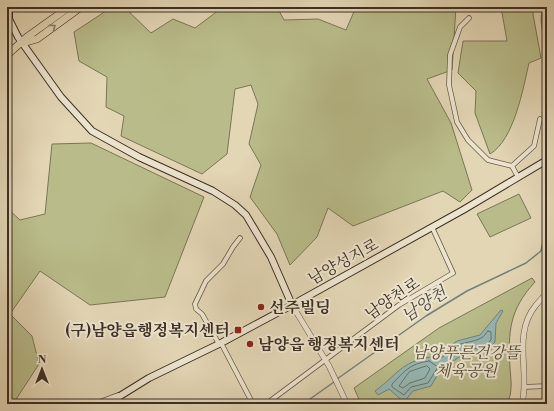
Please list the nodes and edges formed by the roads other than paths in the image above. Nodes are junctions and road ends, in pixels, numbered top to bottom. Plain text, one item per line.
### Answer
1 (9, 7) edge
2 (69, 7) edge
3 (81, 7) edge
4 (469, 18) dead end
5 (22, 43) junction
6 (7, 55) edge
7 (540, 119) dead end
8 (547, 160) edge
9 (512, 166) junction
10 (518, 177) junction
11 (432, 227) junction
12 (240, 238) dead end
13 (547, 294) edge
14 (292, 305) junction
15 (220, 344) junction
16 (325, 360) junction
17 (547, 386) edge
18 (524, 387) junction
19 (122, 393) junction
20 (94, 404) edge
21 (107, 404) edge
22 (253, 404) edge
23 (266, 404) edge
24 (347, 404) edge
25 (522, 404) edge

1 - 5 main road
2 - 5 main road
5 -> 3 main road
4 - 9 street
5 - 6 main road
5 - 14 main road
7 - 9 street
8 - 10 main road, 남양성지로
9 - 10 street
10 - 11 main road, 남양성지로
11 - 14 main road, 남양성지로
11 - 16 street, 남양천로
12 - 15 street
13 - 18 street
14 - 15 main road, 남양성지로
14 - 16 street
15 - 19 main road, 남양성지로
15 - 22 street
16 - 23 street, 남양천로
16 - 24 street
17 - 18 street
18 - 25 street
19 - 20 street
19 - 21 main road, 남양성지로

